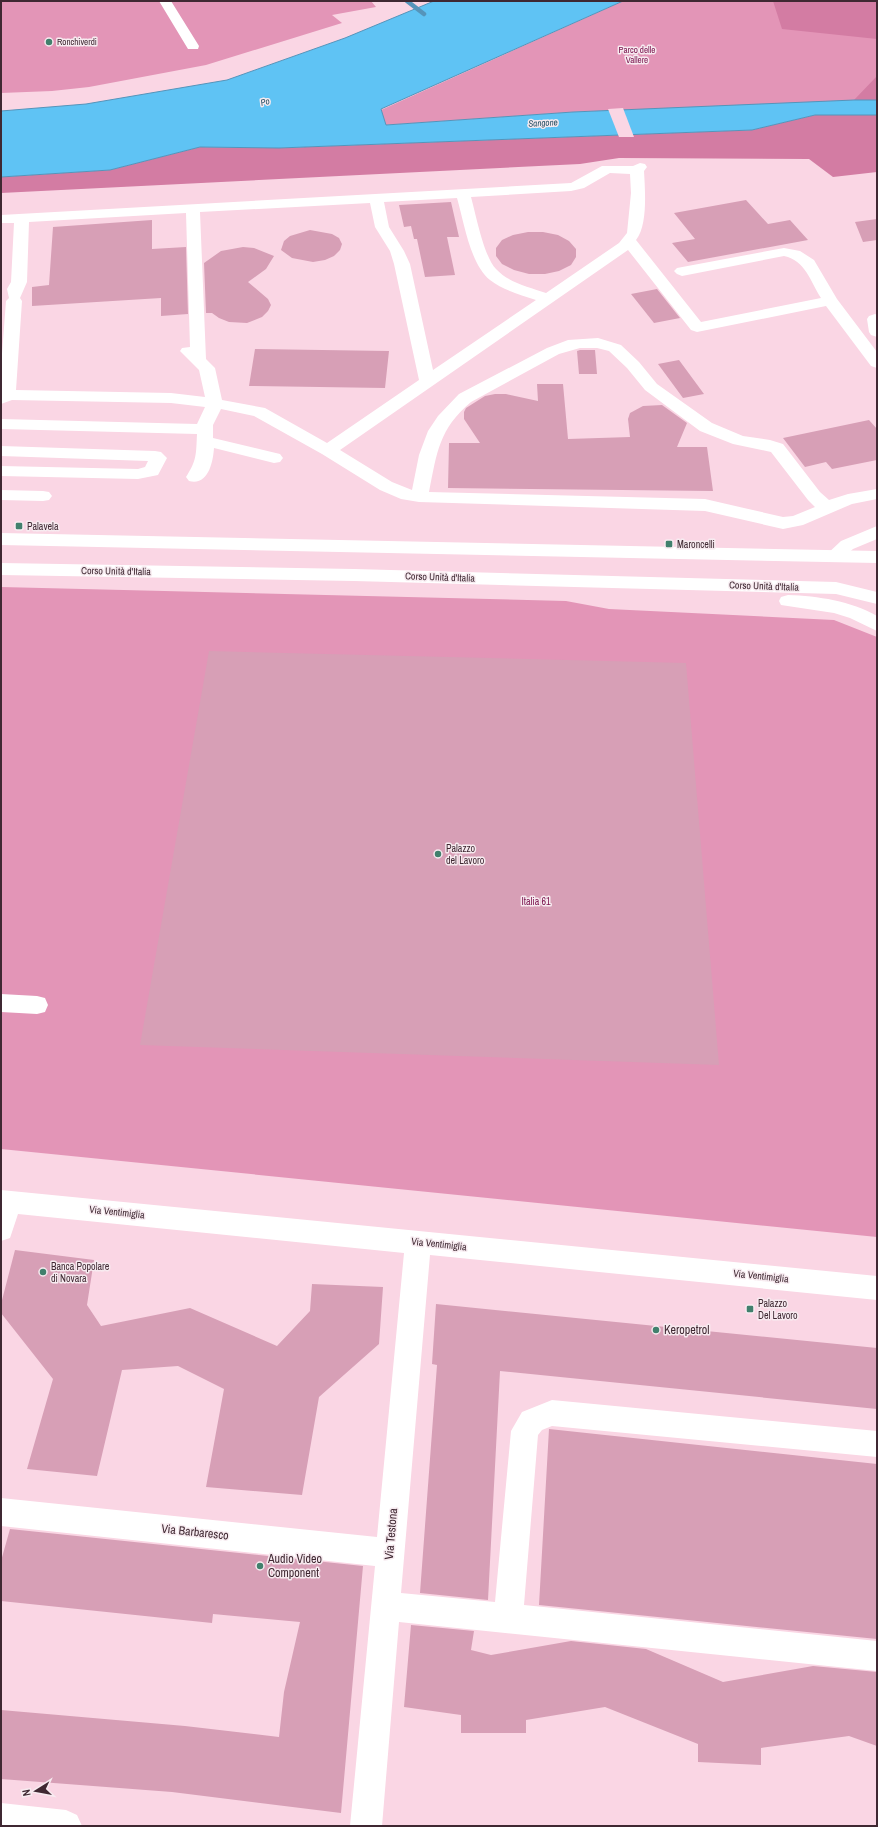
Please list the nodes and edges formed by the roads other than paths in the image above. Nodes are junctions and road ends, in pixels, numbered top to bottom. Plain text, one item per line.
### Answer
1 (165, 1) edge
2 (193, 46) dead end
3 (463, 193) junction
4 (376, 198) junction
5 (192, 208) junction
6 (22, 217) junction
7 (1, 219) edge
8 (628, 240) junction
9 (682, 271) dead end
10 (549, 298) junction
11 (830, 301) junction
12 (184, 347) dead end
13 (198, 360) junction
14 (877, 363) edge
15 (427, 381) junction
16 (3, 397) edge
17 (215, 403) junction
18 (1, 424) edge
19 (205, 435) junction
20 (328, 450) junction
21 (1, 451) edge
22 (274, 458) dead end
23 (1, 472) edge
24 (195, 477) dead end
25 (877, 494) edge
26 (1, 495) edge
27 (43, 496) dead end
28 (419, 497) junction
29 (827, 508) junction
30 (877, 532) edge
31 (1, 539) edge
32 (834, 556) junction
33 (877, 557) edge
34 (1, 569) edge
35 (593, 581) junction
36 (877, 598) edge
37 (877, 624) edge
38 (1, 1003) edge
39 (37, 1005) dead end
40 (5, 1202) edge
41 (1, 1230) edge
42 (418, 1242) junction
43 (877, 1288) edge
44 (877, 1444) edge
45 (1, 1512) edge
46 (390, 1553) junction
47 (385, 1606) junction
48 (508, 1618) junction
49 (877, 1656) edge
50 (1, 1819) edge
51 (66, 1826) edge
52 (366, 1826) edge

1 - 2 main road
3 - 4 main road
3 - 8 main road
3 - 10 main road
4 - 5 main road
4 - 15 main road
5 - 6 main road
5 - 13 main road
6 - 7 main road
6 - 16 main road
8 - 10 main road
8 - 11 main road
9 - 11 main road
10 - 15 main road
11 - 14 main road
12 - 13 main road
13 - 17 main road
15 - 20 main road
16 - 17 main road
17 - 19 main road
17 - 20 main road
18 - 19 main road
19 - 22 main road
19 - 24 main road
20 - 28 main road
21 - 23 main road
25 - 29 main road
26 - 27 main road
28 - 29 main road
28 - 29 main road
30 - 32 main road
31 - 32 main road
32 - 33 main road
34 - 35 main road, Corso Unità d'Italia
35 - 36 main road, Corso Unità d'Italia
35 - 37 main road
38 - 39 main road
40 - 41 main road
40 - 42 main road, Via Ventimiglia
42 - 43 main road, Via Ventimiglia
42 - 46 main road, Via Testona
44 - 48 main road
45 - 46 main road, Via Barbaresco
46 - 47 main road, Via Testona
47 - 48 main road
47 - 52 main road, Via Testona
48 - 49 main road
50 - 51 main road

